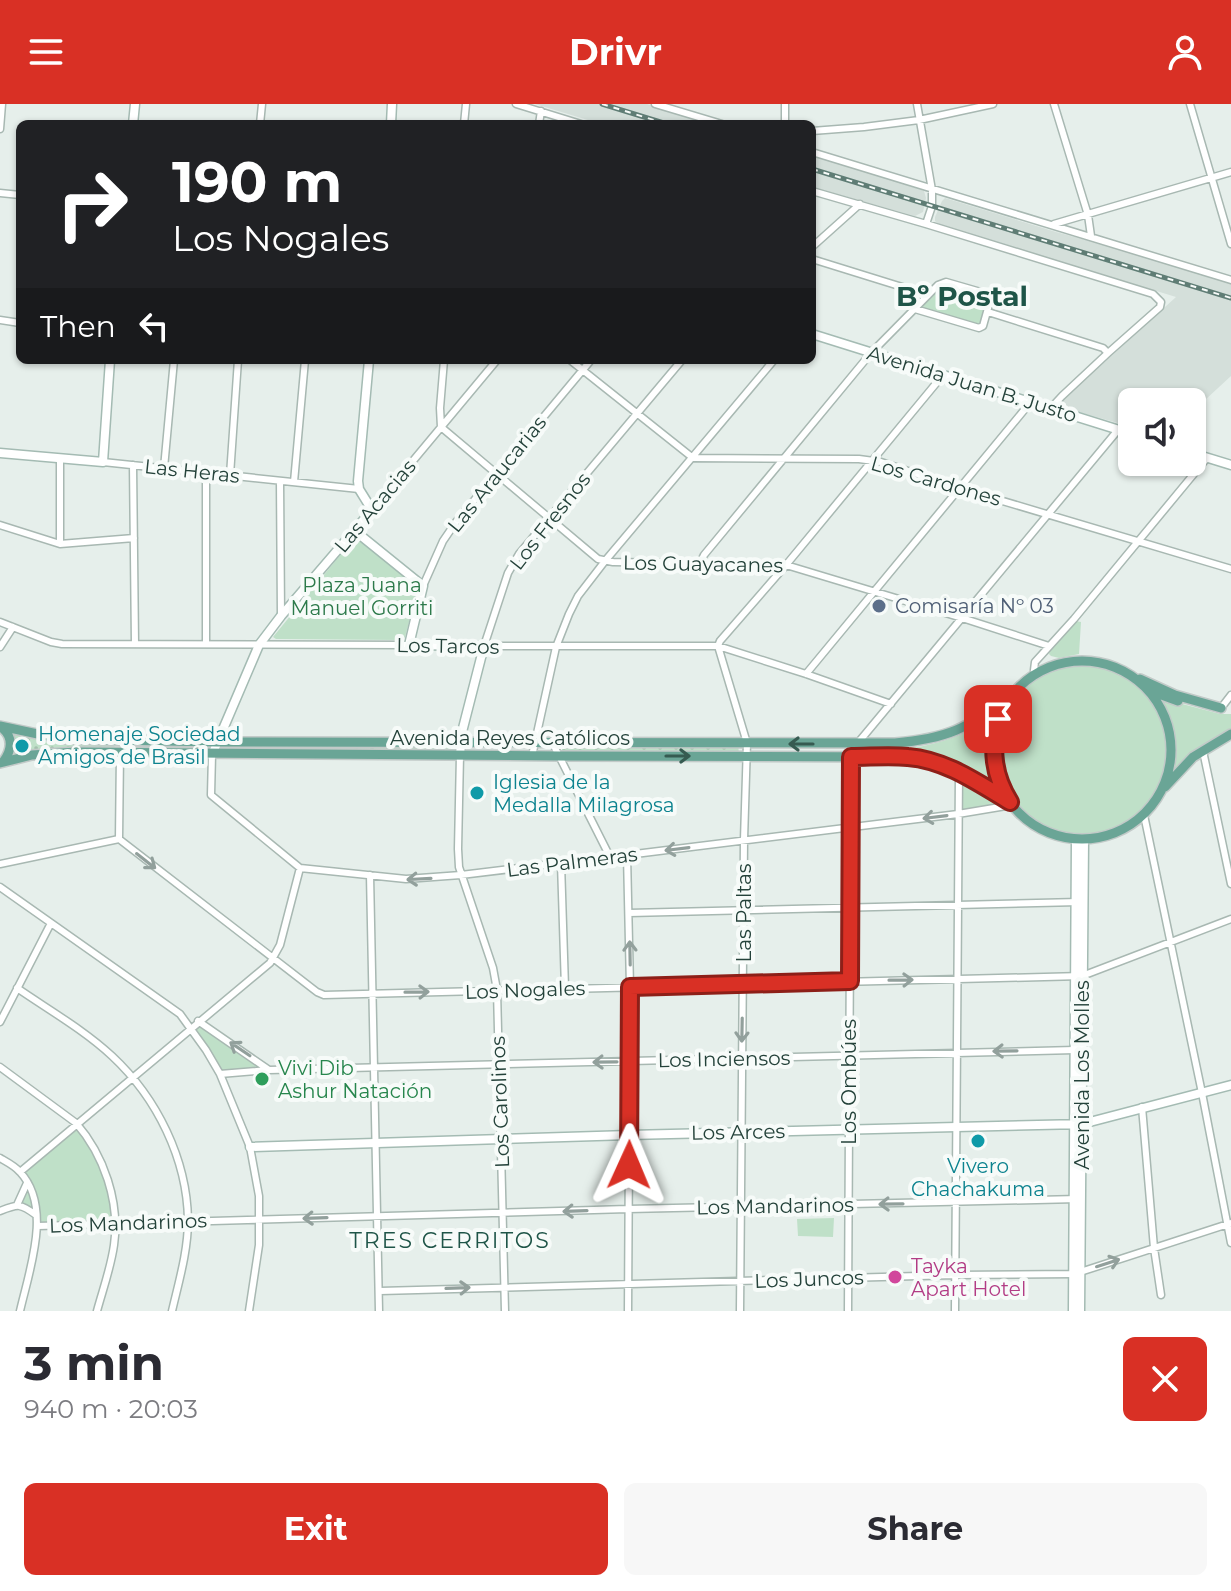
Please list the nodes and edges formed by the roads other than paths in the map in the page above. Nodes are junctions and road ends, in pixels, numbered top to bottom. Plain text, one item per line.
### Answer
1 (2, 104) edge
2 (516, 104) edge
3 (655, 104) edge
4 (917, 104) edge
5 (993, 104) edge
6 (1054, 104) edge
7 (1190, 104) edge
8 (541, 111) junction
9 (540, 120) edge
10 (569, 120) edge
11 (709, 120) edge
12 (919, 120) junction
13 (0, 129) edge
14 (816, 131) edge
15 (816, 153) edge
16 (1231, 172) edge
17 (1212, 178) junction
18 (932, 190) junction
19 (816, 192) edge
20 (860, 204) junction
21 (1088, 215) junction
22 (926, 224) junction
23 (1052, 225) junction
24 (1091, 236) junction
25 (816, 243) edge
26 (1231, 244) edge
27 (816, 260) edge
28 (1231, 280) edge
29 (928, 295) junction
30 (915, 309) junction
31 (988, 312) junction
32 (816, 335) edge
33 (871, 353) junction
34 (1108, 353) junction
35 (110, 364) edge
36 (174, 364) edge
37 (238, 364) edge
38 (305, 364) edge
39 (369, 364) edge
40 (444, 364) edge
41 (494, 364) edge
42 (575, 364) edge
43 (588, 364) edge
44 (679, 364) edge
45 (771, 364) edge
46 (583, 370) junction
47 (943, 375) junction
48 (1030, 403) junction
49 (1050, 409) junction
50 (637, 414) junction
51 (441, 427) junction
52 (1118, 430) joint
53 (0, 453) edge
54 (693, 458) junction
55 (1207, 458) joint
56 (60, 459) junction
57 (782, 459) junction
58 (872, 460) junction
59 (103, 462) junction
60 (133, 465) junction
61 (1231, 465) edge
62 (164, 468) junction
63 (206, 473) junction
64 (496, 473) junction
65 (230, 475) junction
66 (280, 481) junction
67 (294, 482) junction
68 (959, 488) junction
69 (359, 489) junction
70 (372, 510) junction
71 (1049, 514) junction
72 (550, 518) junction
73 (0, 525) edge
74 (355, 531) junction
75 (134, 538) junction
76 (1138, 542) junction
77 (60, 544) junction
78 (605, 561) junction
79 (700, 563) junction
80 (786, 565) junction
81 (1230, 567) edge
82 (423, 586) junction
83 (873, 592) junction
84 (281, 616) junction
85 (962, 618) junction
86 (0, 622) edge
87 (13, 627) junction
88 (135, 644) junction
89 (206, 644) junction
90 (259, 645) junction
91 (409, 645) junction
92 (484, 646) junction
93 (718, 646) junction
94 (1049, 646) junction
95 (0, 647) edge
96 (556, 647) junction
97 (1036, 673) junction
98 (806, 674) junction
99 (1133, 676) junction
100 (1148, 690) junction
101 (1231, 695) edge
102 (1008, 697) junction
103 (891, 704) junction
104 (1226, 708) edge
105 (0, 726) edge
106 (1231, 734) edge
107 (120, 740) junction
108 (218, 742) junction
109 (461, 742) junction
110 (535, 742) junction
111 (552, 742) junction
112 (747, 743) junction
113 (857, 744) junction
114 (1203, 750) junction
115 (120, 753) junction
116 (212, 755) junction
117 (460, 755) junction
118 (532, 756) junction
119 (559, 756) junction
120 (746, 756) junction
121 (851, 757) junction
122 (1, 762) edge
123 (959, 772) junction
124 (1160, 793) junction
125 (1011, 804) junction
126 (958, 814) junction
127 (1144, 815) junction
128 (851, 827) junction
129 (119, 839) junction
130 (744, 840) junction
131 (1080, 840) junction
132 (627, 855) junction
133 (610, 857) junction
134 (561, 863) junction
135 (0, 864) edge
136 (300, 868) junction
137 (370, 875) junction
138 (461, 875) junction
139 (1231, 884) edge
140 (0, 887) edge
141 (1079, 902) junction
142 (958, 906) junction
143 (850, 907) junction
144 (743, 910) junction
145 (629, 913) junction
146 (1231, 919) edge
147 (51, 923) junction
148 (1170, 942) junction
149 (273, 959) junction
150 (1079, 976) junction
151 (957, 979) junction
152 (850, 981) junction
153 (743, 984) junction
154 (630, 987) junction
155 (17, 988) junction
156 (565, 988) junction
157 (497, 990) junction
158 (372, 993) junction
159 (198, 1021) junction
160 (0, 1022) edge
161 (191, 1028) junction
162 (1079, 1050) junction
163 (957, 1053) junction
164 (850, 1056) junction
165 (742, 1058) junction
166 (630, 1061) junction
167 (499, 1064) junction
168 (0, 1067) edge
169 (372, 1067) junction
170 (269, 1070) junction
171 (220, 1074) junction
172 (132, 1077) junction
173 (1231, 1085) edge
174 (1202, 1093) junction
175 (1142, 1107) junction
176 (76, 1123) junction
177 (1079, 1124) junction
178 (957, 1128) junction
179 (849, 1130) junction
180 (741, 1132) junction
181 (629, 1135) junction
182 (501, 1138) junction
183 (375, 1142) junction
184 (250, 1147) junction
185 (0, 1158) edge
186 (20, 1172) junction
187 (27, 1183) junction
188 (1078, 1200) junction
189 (956, 1202) junction
190 (17, 1205) junction
191 (848, 1205) junction
192 (741, 1207) junction
193 (628, 1209) junction
194 (0, 1211) edge
195 (503, 1214) junction
196 (37, 1216) junction
197 (377, 1216) junction
198 (260, 1219) junction
199 (188, 1221) junction
200 (115, 1223) junction
201 (1229, 1224) edge
202 (38, 1226) junction
203 (1231, 1243) edge
204 (1154, 1248) junction
205 (1077, 1273) junction
206 (955, 1275) junction
207 (848, 1278) junction
208 (740, 1281) junction
209 (628, 1284) junction
210 (505, 1287) junction
211 (380, 1291) junction
212 (1161, 1295) dead end
213 (20, 1311) edge
214 (97, 1311) edge
215 (172, 1311) edge
216 (249, 1311) edge
217 (379, 1311) edge
218 (505, 1311) edge
219 (628, 1311) edge
220 (740, 1311) edge
221 (848, 1311) edge
222 (955, 1311) edge
223 (1073, 1311) edge
224 (1080, 1311) edge

1 - 13 street
2 - 8 street
3 - 11 street
4 - 12 street
5 - 12 street
6 - 21 street
7 - 17 street
8 - 9 street
8 - 10 street
12 - 14 street
12 - 18 street
15 - 18 street
16 - 17 street
17 - 21 street
17 - 26 street
18 - 22 street
18 - 23 street
19 - 20 street
20 - 22 street
20 - 25 street
21 - 23 street
21 - 24 street
22 - 34 street
23 - 24 street
24 - 28 street
27 - 29 street
29 - 30 street
29 - 31 street
30 - 31 street
30 - 33 street
31 - 34 street
32 - 33 street, Avenida Juan B. Justo
33 - 47 street, Avenida Juan B. Justo
33 - 57 street
34 - 49 street
35 - 59 street
36 - 62 street
37 - 65 street
38 - 67 street
39 - 69 street
40 - 51 street
41 - 51 street, Las Acacias
42 - 46 street
43 - 46 street, Las Araucarias
44 - 50 street, Los Fresnos
45 - 54 street
46 - 50 street
46 - 64 street, Las Araucarias
47 - 48 street, Avenida Juan B. Justo
47 - 58 street
48 - 49 street, Avenida Juan B. Justo
48 - 68 street
49 - 52 street, Avenida Juan B. Justo
50 - 54 street
50 - 72 street, Los Fresnos
51 - 64 street, Los Guayacanes
51 - 70 street, Las Acacias
52 - 71 street
53 - 56 street, Las Heras
54 - 57 street, Los Cardones
54 - 78 street
55 - 61 street
55 - 76 street
56 - 59 street, Las Heras
56 - 77 street
57 - 58 street, Los Cardones
57 - 79 street
58 - 68 street, Los Cardones
58 - 80 street
59 - 60 street, Las Heras
60 - 62 street, Las Heras
60 - 75 street
62 - 63 street, Las Heras
63 - 65 street, Las Heras
63 - 89 street
64 - 72 street, Los Guayacanes
64 - 82 street, Las Araucarias
65 - 66 street, Las Heras
66 - 67 street, Las Heras
66 - 84 street
67 - 69 street, Las Heras
68 - 71 street, Los Cardones
68 - 83 street
69 - 70 street
70 - 74 street, Las Acacias
71 - 76 street, Los Cardones
71 - 85 street
72 - 78 street, Los Guayacanes
72 - 92 street, Los Fresnos
73 - 77 street
74 - 82 street
74 - 84 street, Las Acacias
75 - 77 street
75 - 88 street
76 - 81 street, Los Cardones
76 - 94 street
78 - 79 street, Los Guayacanes
78 - 96 street
79 - 80 street, Los Guayacanes
80 - 83 street, Los Guayacanes
80 - 93 street
82 - 91 street, Las Araucarias
83 - 85 street, Los Guayacanes
83 - 98 street
84 - 90 street, Las Acacias
85 - 94 street, Los Guayacanes
85 - 103 street
86 - 87 street, Los Tarcos
87 - 88 street, Los Tarcos
87 - 95 street
88 - 89 street, Los Tarcos
89 - 90 street, Los Tarcos
90 - 91 street, Los Tarcos
90 - 108 street, Las Acacias
91 - 92 street, Los Tarcos
92 - 96 street, Los Tarcos
92 - 109 street, Los Fresnos
93 - 96 street, Los Tarcos
93 - 98 street, Los Tarcos
93 - 112 street
94 - 97 street
96 - 110 street
97 - 99 main road
97 - 102 main road
98 - 103 street, Los Tarcos
99 - 100 main road
99 - 104 main road
100 - 104 main road
100 - 124 main road
101 - 104 street
102 - 113 main road, Avenida Reyes Católicos
102 - 125 main road
103 - 113 street
105 - 107 main road, Avenida Reyes Católicos
105 - 122 main road
106 - 114 main road
107 - 108 main road, Avenida Reyes Católicos
107 - 115 street
108 - 109 main road, Avenida Reyes Católicos
108 - 116 street
109 - 110 main road, Avenida Reyes Católicos
109 - 117 street, Los Fresnos
110 - 111 main road, Avenida Reyes Católicos
110 - 118 street
111 - 112 main road, Avenida Reyes Católicos
111 - 119 street
113 -> 112 main road, Avenida Reyes Católicos
112 - 120 street, Las Paltas
113 - 121 street
114 - 124 main road
114 - 139 street
115 - 116 main road, Avenida Reyes Católicos
115 - 122 main road, Avenida Reyes Católicos
115 - 129 street
116 - 117 main road, Avenida Reyes Católicos
116 - 136 street
117 - 118 main road, Avenida Reyes Católicos
117 - 138 street, Los Carolinos
118 - 119 main road, Avenida Reyes Católicos
119 -> 120 main road, Avenida Reyes Católicos
119 - 133 street
120 - 121 main road, Avenida Reyes Católicos
120 - 130 street, Las Paltas
121 - 123 main road, Avenida Reyes Católicos
121 - 128 street, Los Ombúes
123 - 125 main road, Avenida Reyes Católicos
123 - 126 street
124 - 127 main road
125 - 126 street, Las Palmeras
125 - 131 main road
126 -> 128 street, Las Palmeras
126 - 142 street
127 - 131 main road
127 - 148 street
128 - 130 street, Las Palmeras
128 - 143 street, Los Ombúes
129 - 135 street
129 -> 149 street, Los Nogales
130 -> 132 street, Las Palmeras
130 - 144 street, Las Paltas
131 - 141 street, Avenida Los Molles
132 - 133 street, Las Palmeras
132 - 145 street
133 - 134 street, Las Palmeras
134 - 138 street, Las Palmeras
134 - 156 street
136 - 137 street, Las Palmeras
136 - 149 street
138 -> 137 street, Las Palmeras
137 - 158 street
138 - 157 street, Los Carolinos
140 - 147 street
141 - 142 street
141 - 150 street, Avenida Los Molles
142 - 143 street
142 - 151 street
143 - 144 street
143 - 152 street, Los Ombúes
144 - 145 street
144 - 153 street, Las Paltas
154 -> 145 street
146 - 148 street
147 - 155 street
147 - 161 street
148 - 150 street
148 - 174 street
149 - 158 street, Los Nogales
149 - 159 street
150 - 151 street, Los Nogales
150 - 162 street, Avenida Los Molles
152 -> 151 street, Los Nogales
151 - 163 street
152 - 153 street, Los Nogales
152 - 164 street, Los Ombúes
153 - 154 street, Los Nogales
153 -> 165 street, Las Paltas
154 - 156 street, Los Nogales
154 - 166 street
155 - 160 street
155 - 172 street
156 - 157 street, Los Nogales
158 -> 157 street, Los Nogales
157 - 167 street, Los Carolinos
158 - 169 street
159 - 161 street
170 -> 159 street
161 - 171 street
161 - 172 street
162 -> 163 street, Los Inciensos
162 - 177 street, Avenida Los Molles
163 - 164 street, Los Inciensos
163 - 178 street
164 - 165 street, Los Inciensos
164 - 179 street, Los Ombúes
165 - 166 street, Los Inciensos
165 - 180 street, Las Paltas
166 -> 167 street, Los Inciensos
166 - 181 street
167 - 169 street, Los Inciensos
167 - 182 street, Los Carolinos
168 - 176 street
169 - 170 street, Los Inciensos
169 - 183 street
170 - 171 street, Los Inciensos
171 - 184 street
172 - 176 street
172 - 199 street
173 - 174 street, Los Arces
174 - 175 street, Los Arces
174 - 201 street
175 - 177 street, Los Arces
175 - 204 street
176 - 186 street
176 - 200 street
177 - 178 street, Los Arces
177 - 188 street, Avenida Los Molles
178 - 179 street, Los Arces
178 - 189 street
179 - 180 street, Los Arces
179 - 191 street, Los Ombúes
180 - 181 street, Los Arces
180 - 192 street, Las Paltas
181 - 182 street, Los Arces
181 - 193 street
182 - 183 street, Los Arces
182 - 195 street, Los Carolinos
183 - 184 street, Los Arces
183 - 197 street
184 - 198 street
185 - 186 street
186 - 187 street
187 - 190 street
187 - 196 street
188 - 189 street, Los Mandarinos
188 - 205 street, Avenida Los Molles
189 -> 191 street, Los Mandarinos
189 - 206 street
190 - 194 street
190 - 196 street
191 - 192 street, Los Mandarinos
191 - 207 street, Los Ombúes
192 - 193 street, Los Mandarinos
192 - 208 street, Las Paltas
193 -> 195 street, Los Mandarinos
193 - 209 street
195 - 197 street, Los Mandarinos
195 - 210 street, Los Carolinos
196 - 202 street
197 -> 198 street, Los Mandarinos
197 - 211 street
198 - 199 street, Los Mandarinos
198 - 216 street
199 - 200 street, Los Mandarinos
199 - 215 street
200 - 202 street, Los Mandarinos
200 - 214 street
201 - 203 street
201 - 204 street, Los Juncos
202 - 213 street
205 -> 204 street, Los Juncos
204 - 212 street
205 - 206 street, Los Juncos
205 - 223 street, Avenida Los Molles
205 - 224 street, Avenida Los Molles
206 - 207 street, Los Juncos
206 - 222 street
207 - 208 street, Los Juncos
207 - 221 street, Los Ombúes
208 - 209 street, Los Juncos
208 - 220 street, Las Paltas
209 - 210 street, Los Juncos
209 - 219 street
211 -> 210 street, Los Juncos
210 - 218 street, Los Carolinos
211 - 217 street

